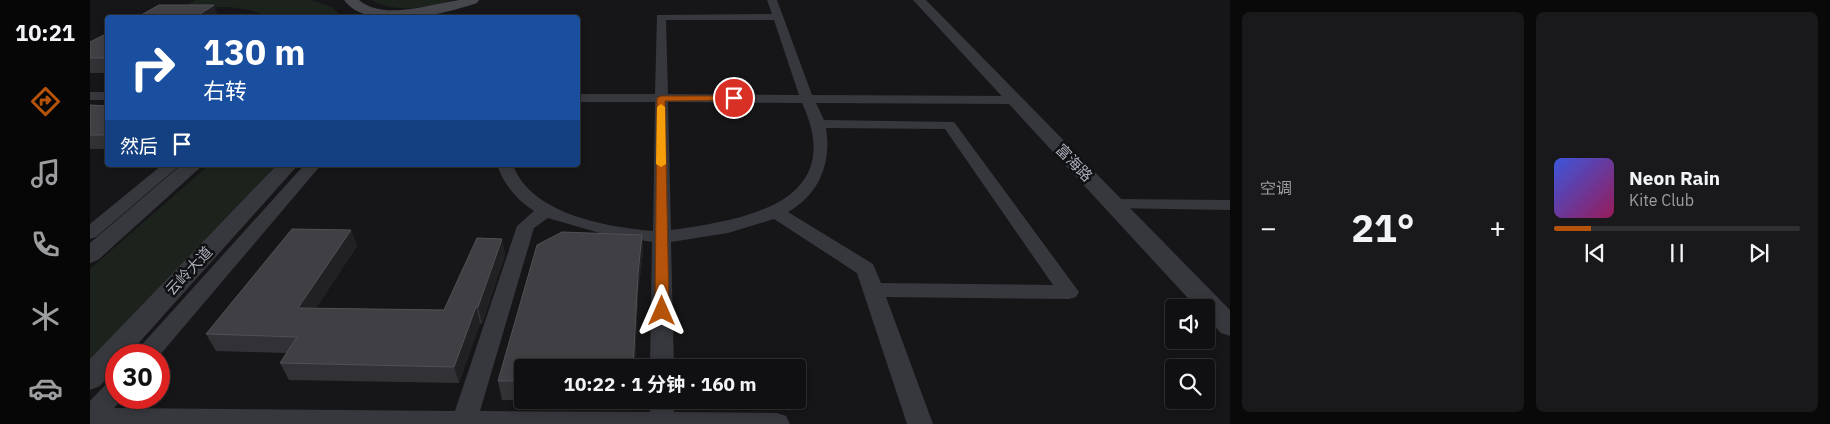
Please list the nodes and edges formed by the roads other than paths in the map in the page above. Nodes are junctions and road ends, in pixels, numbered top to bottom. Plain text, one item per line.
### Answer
1 (351, 0) edge
2 (472, 0) edge
3 (772, 0) edge
4 (919, 0) edge
5 (428, 14) edge
6 (365, 15) edge
7 (382, 15) edge
8 (779, 18) junction
9 (90, 96) edge
10 (105, 96) edge
11 (580, 98) edge
12 (661, 98) junction
13 (807, 99) junction
14 (1014, 100) junction
15 (818, 124) junction
16 (170, 167) edge
17 (192, 167) edge
18 (286, 167) edge
19 (311, 167) edge
20 (506, 167) edge
21 (1114, 204) junction
22 (1230, 205) edge
23 (546, 211) junction
24 (776, 212) junction
25 (90, 233) edge
26 (662, 236) junction
27 (90, 255) edge
28 (874, 290) junction
29 (1230, 326) edge
30 (156, 344) edge
31 (662, 359) edge
32 (90, 378) edge
33 (105, 402) edge
34 (662, 416) edge
35 (90, 419) edge
36 (464, 423) edge
37 (777, 424) edge
38 (920, 424) edge

1 - 6 main road
2 - 5 main road
3 - 8 street
4 - 14 street, 富海路
5 - 7 main road
8 - 12 street
8 - 13 street
9 - 10 street
11 - 12 street
12 - 13 street
12 - 26 street
13 - 14 street
13 - 15 street
14 - 21 street, 富海路
15 - 24 street
15 - 28 street
16 - 25 street
17 - 27 street
18 - 32 street, 云岭大道
19 - 30 street
20 - 23 street
21 - 22 street
21 - 29 street, 富海路
23 - 26 street
23 - 36 street
24 - 26 street
24 - 28 street
26 - 31 street
28 - 38 street
33 - 35 street
34 - 36 street
34 - 37 street
35 - 36 street

